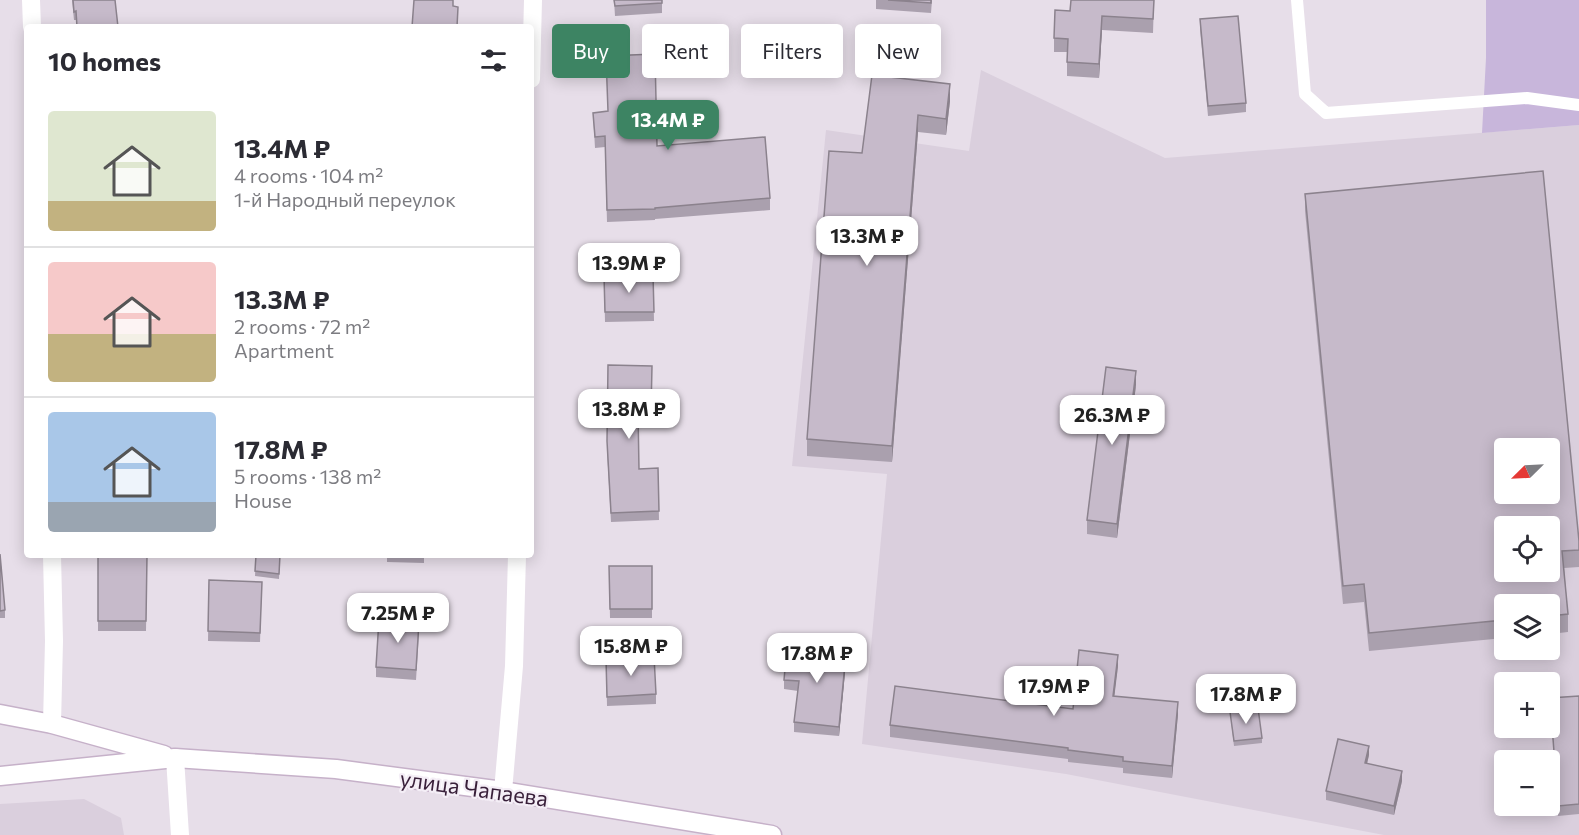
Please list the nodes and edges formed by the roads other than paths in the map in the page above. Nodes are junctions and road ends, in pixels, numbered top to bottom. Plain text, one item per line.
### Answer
1 (31, 0) edge
2 (533, 0) edge
3 (1297, 0) edge
4 (32, 24) edge
5 (532, 24) edge
6 (1579, 105) edge
7 (52, 558) edge
8 (518, 558) edge
9 (0, 714) edge
10 (52, 724) junction
11 (175, 758) junction
12 (0, 776) edge
13 (503, 790) junction
14 (180, 835) edge
15 (772, 835) edge

1 - 4 street
2 - 5 street
3 - 6 lane
7 - 10 street
8 - 13 street
9 - 10 street
10 - 11 street
11 - 12 street, улица Чапаева
11 - 13 street, улица Чапаева
11 - 14 street
13 - 15 street, улица Чапаева

